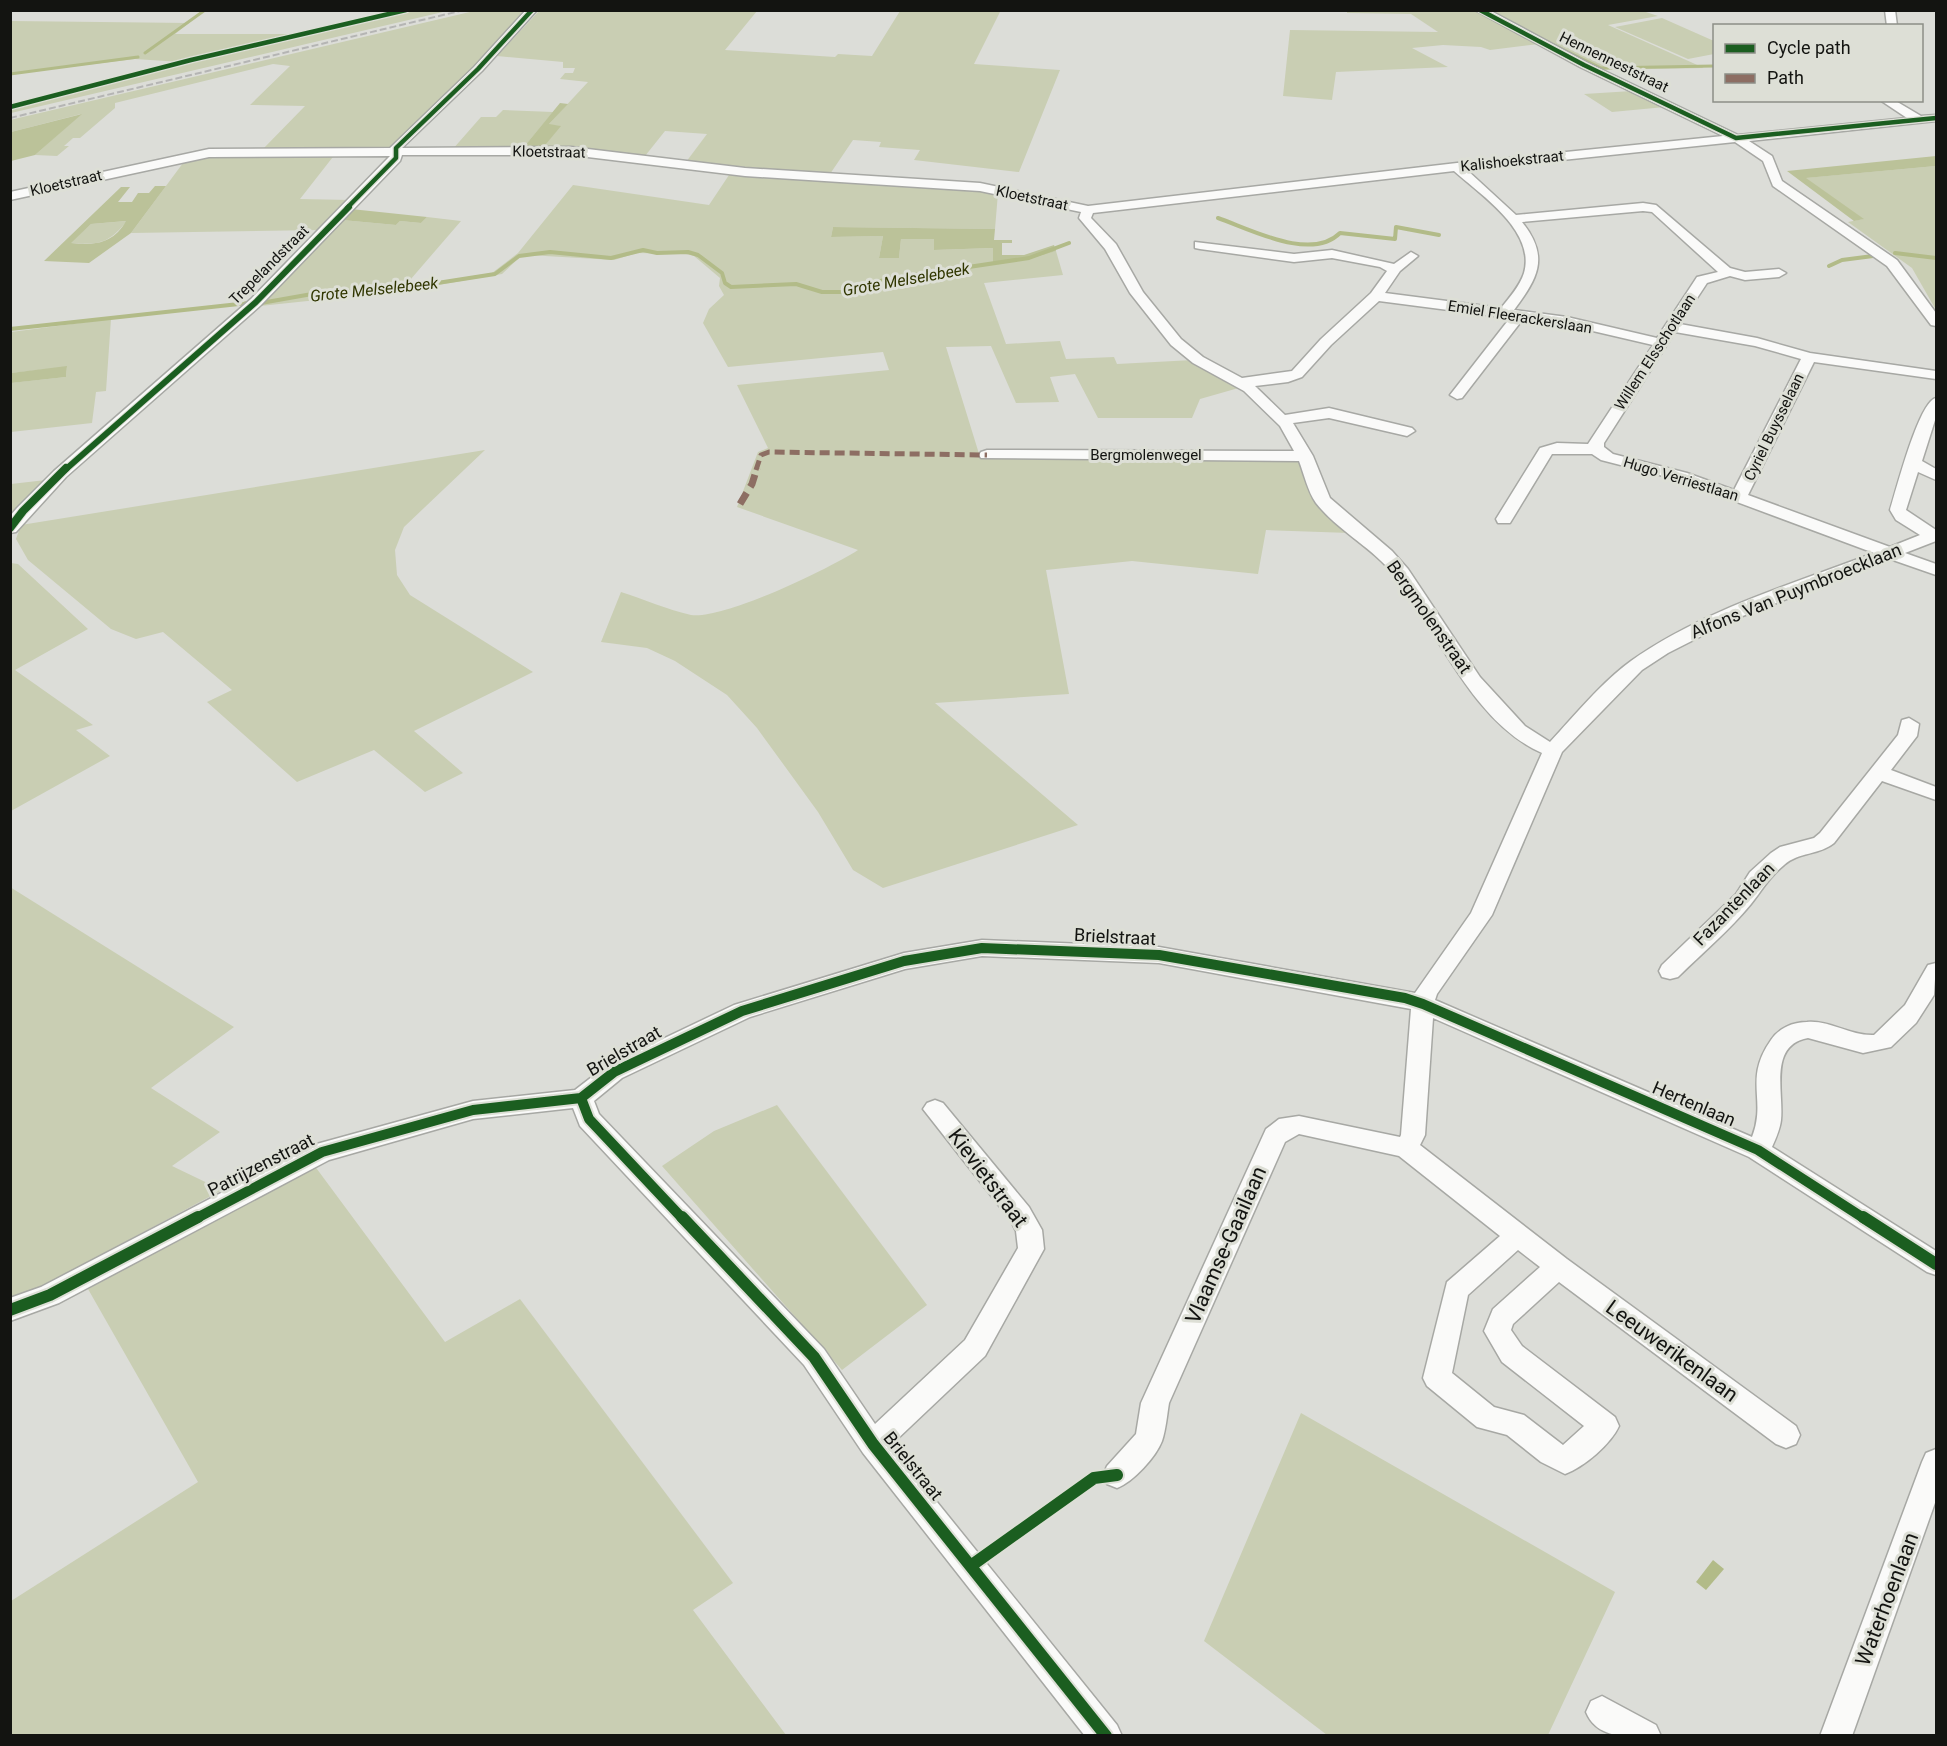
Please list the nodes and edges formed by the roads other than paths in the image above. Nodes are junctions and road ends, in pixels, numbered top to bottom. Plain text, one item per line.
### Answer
1 (532, 10) edge
2 (1480, 10) edge
3 (1888, 102) edge
4 (1936, 118) edge
5 (1918, 119) junction
6 (1736, 138) junction
7 (396, 152) junction
8 (1457, 166) junction
9 (10, 196) edge
10 (1088, 210) junction
11 (1513, 219) junction
12 (1200, 245) dead end
13 (1411, 256) dead end
14 (1394, 269) junction
15 (1725, 270) junction
16 (1779, 273) dead end
17 (1376, 296) junction
18 (1505, 312) junction
19 (1520, 314) junction
20 (1936, 322) edge
21 (1674, 324) junction
22 (1662, 343) junction
23 (1809, 357) junction
24 (1936, 375) edge
25 (1240, 383) junction
26 (1457, 395) dead end
27 (1936, 397) edge
28 (1936, 403) edge
29 (1282, 420) junction
30 (1930, 426) edge
31 (1407, 431) dead end
32 (1596, 449) junction
33 (987, 454) dead end
34 (1305, 456) junction
35 (1914, 464) junction
36 (1936, 475) edge
37 (1739, 497) junction
38 (1504, 519) dead end
39 (10, 528) edge
40 (1935, 536) edge
41 (1889, 553) junction
42 (1936, 570) edge
43 (1909, 724) dead end
44 (1553, 750) junction
45 (1880, 773) junction
46 (1936, 794) edge
47 (1670, 971) dead end
48 (1936, 971) edge
49 (1423, 1004) junction
50 (581, 1098) junction
51 (935, 1108) dead end
52 (1406, 1148) junction
53 (1758, 1150) junction
54 (1518, 1235) junction
55 (1936, 1264) edge
56 (1558, 1267) junction
57 (10, 1310) edge
58 (1786, 1435) dead end
59 (873, 1444) junction
60 (1936, 1462) edge
61 (1117, 1475) dead end
62 (1602, 1712) dead end
63 (1106, 1736) edge
64 (1645, 1736) edge
65 (1836, 1736) edge

1 - 7 street, Trepelandstraat
2 - 6 street, Hennenneststraat
3 - 5 street
4 - 5 street, Kalishoekstraat
5 - 6 street, Kalishoekstraat
6 - 8 street, Kalishoekstraat
6 - 20 street, Hennenneststraat
7 - 9 street, Kloetstraat
7 - 10 street, Kloetstraat
7 - 39 street, Trepelandstraat
8 - 10 street, Kalishoekstraat
8 - 11 street
10 - 25 street, Bergmolenstraat
11 - 15 street
11 - 18 street
12 - 14 street
13 - 14 street
14 - 17 street
15 - 16 street
15 - 21 street, Willem Elsschotlaan
17 - 18 street, Emiel Fleerackerslaan
17 - 25 street
18 - 19 street, Emiel Fleerackerslaan
19 - 22 street, Emiel Fleerackerslaan
19 - 26 street
21 - 22 street, Willem Elsschotlaan
21 - 23 street, Cyriel Buysselaan
22 - 32 street, Willem Elsschotlaan
23 - 24 street, Cyriel Buysselaan
23 - 37 street, Cyriel Buysselaan
25 - 29 street, Bergmolenstraat
27 - 28 street
28 - 30 street
29 - 31 street
29 - 34 street, Bergmolenstraat
30 - 35 street
32 - 37 street, Hugo Verriestlaan
32 - 38 street, Hugo Verriestlaan
33 - 34 street, Bergmolenwegel
34 - 44 street, Bergmolenstraat
35 - 36 street
35 - 40 street
37 - 41 street, Hugo Verriestlaan
40 - 41 street, Alfons Van Puymbroecklaan
41 - 42 street, Hugo Verriestlaan
41 - 44 street, Alfons Van Puymbroecklaan
43 - 45 street, Fazantenlaan
44 - 49 street
45 - 46 street
45 - 47 street, Fazantenlaan
48 - 53 street
49 - 50 street, Brielstraat
49 - 52 street
49 - 53 street, Hertenlaan
50 - 57 street, Patrijzenstraat
50 - 59 street, Brielstraat
51 - 59 street, Kievietstraat
52 - 54 street, Leeuwerikenlaan
52 - 61 street, Vlaamse-Gaailaan
53 - 55 street, Hertenlaan
54 - 56 street, Leeuwerikenlaan
54 - 56 street
56 - 58 street, Leeuwerikenlaan
59 - 63 street, Brielstraat
60 - 65 street, Waterhoenlaan
62 - 64 street

